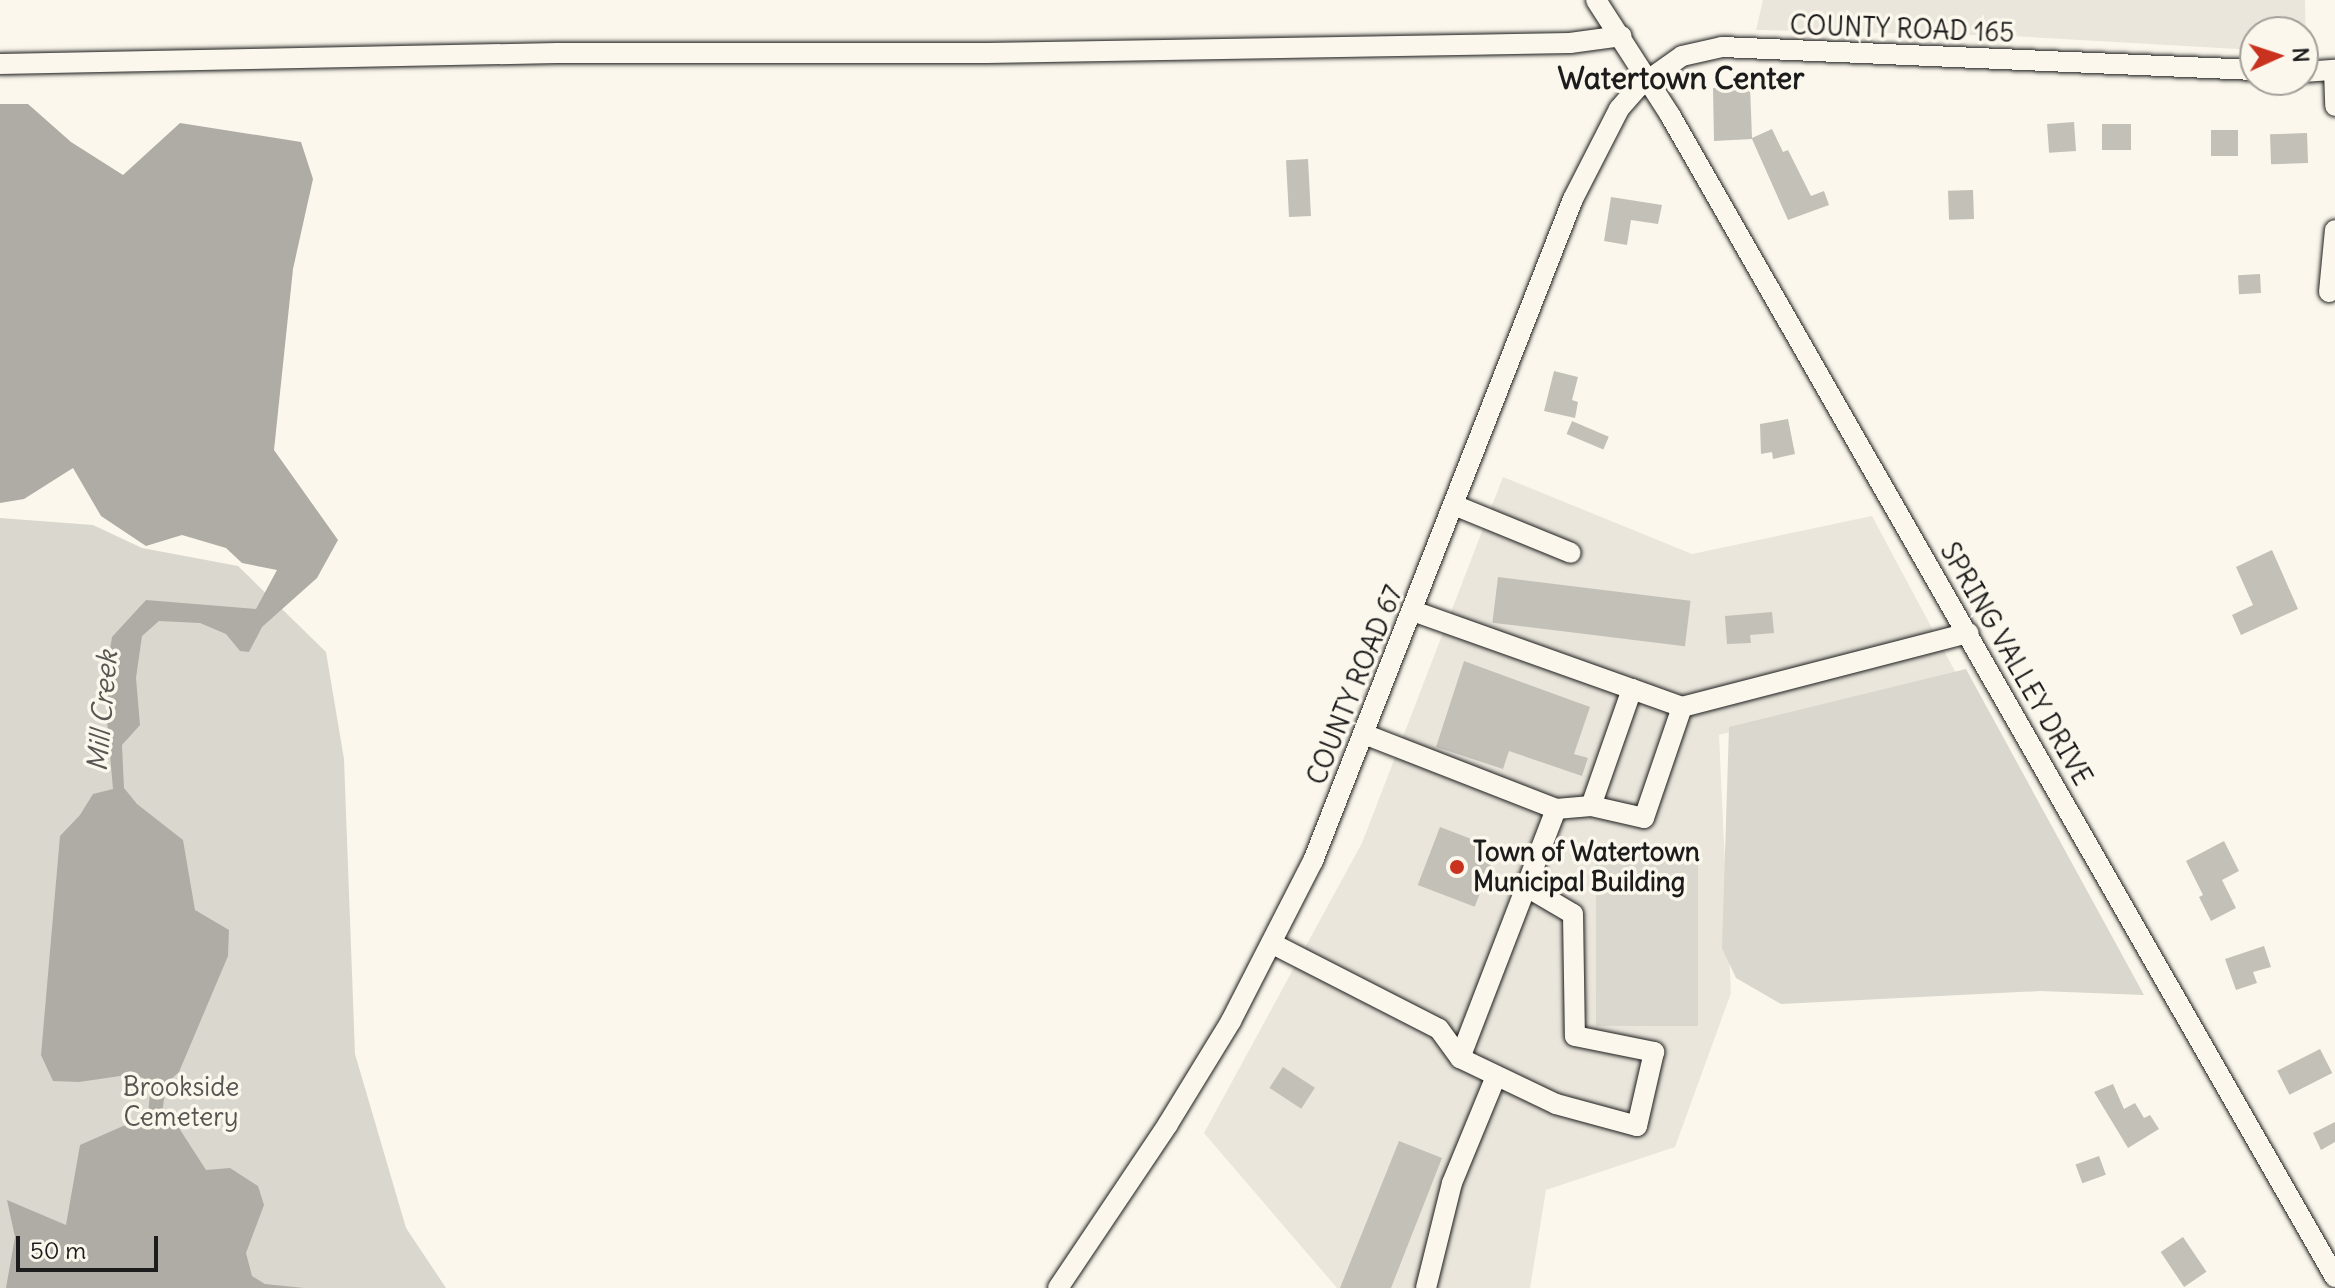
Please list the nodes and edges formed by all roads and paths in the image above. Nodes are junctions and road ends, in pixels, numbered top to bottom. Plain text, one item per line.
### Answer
1 (1596, 0) edge
2 (1622, 36) junction
3 (0, 64) edge
4 (2239, 69) edge
5 (2335, 70) edge
6 (1649, 78) junction
7 (2335, 106) edge
8 (2335, 230) edge
9 (2329, 292) dead end
10 (1454, 505) junction
11 (1571, 553) dead end
12 (1413, 611) junction
13 (1969, 633) junction
14 (1632, 689) junction
15 (1682, 707) junction
16 (1364, 734) junction
17 (1591, 806) junction
18 (1556, 809) junction
19 (1527, 887) junction
20 (1273, 944) junction
21 (1460, 1058) junction
22 (1496, 1076) junction
23 (2335, 1277) edge
24 (1058, 1288) edge
25 (1426, 1288) edge

1 - 2 street
2 - 3 street
2 - 6 street
4 - 6 street, COUNTY ROAD 165
5 - 7 street
6 - 10 street, COUNTY ROAD 67
6 - 13 street, SPRING VALLEY DRIVE
8 - 9 street
10 - 11 street
10 - 12 street, COUNTY ROAD 67
12 - 14 street
12 - 16 street, COUNTY ROAD 67
13 - 15 street
13 - 23 street, SPRING VALLEY DRIVE
14 - 15 street
14 - 17 street
15 - 17 street
16 - 18 street
16 - 20 street, COUNTY ROAD 67
17 - 18 street
18 - 19 street
19 - 21 street
19 - 22 street
20 - 21 street
20 - 24 street, COUNTY ROAD 67
21 - 22 street
22 - 25 street

